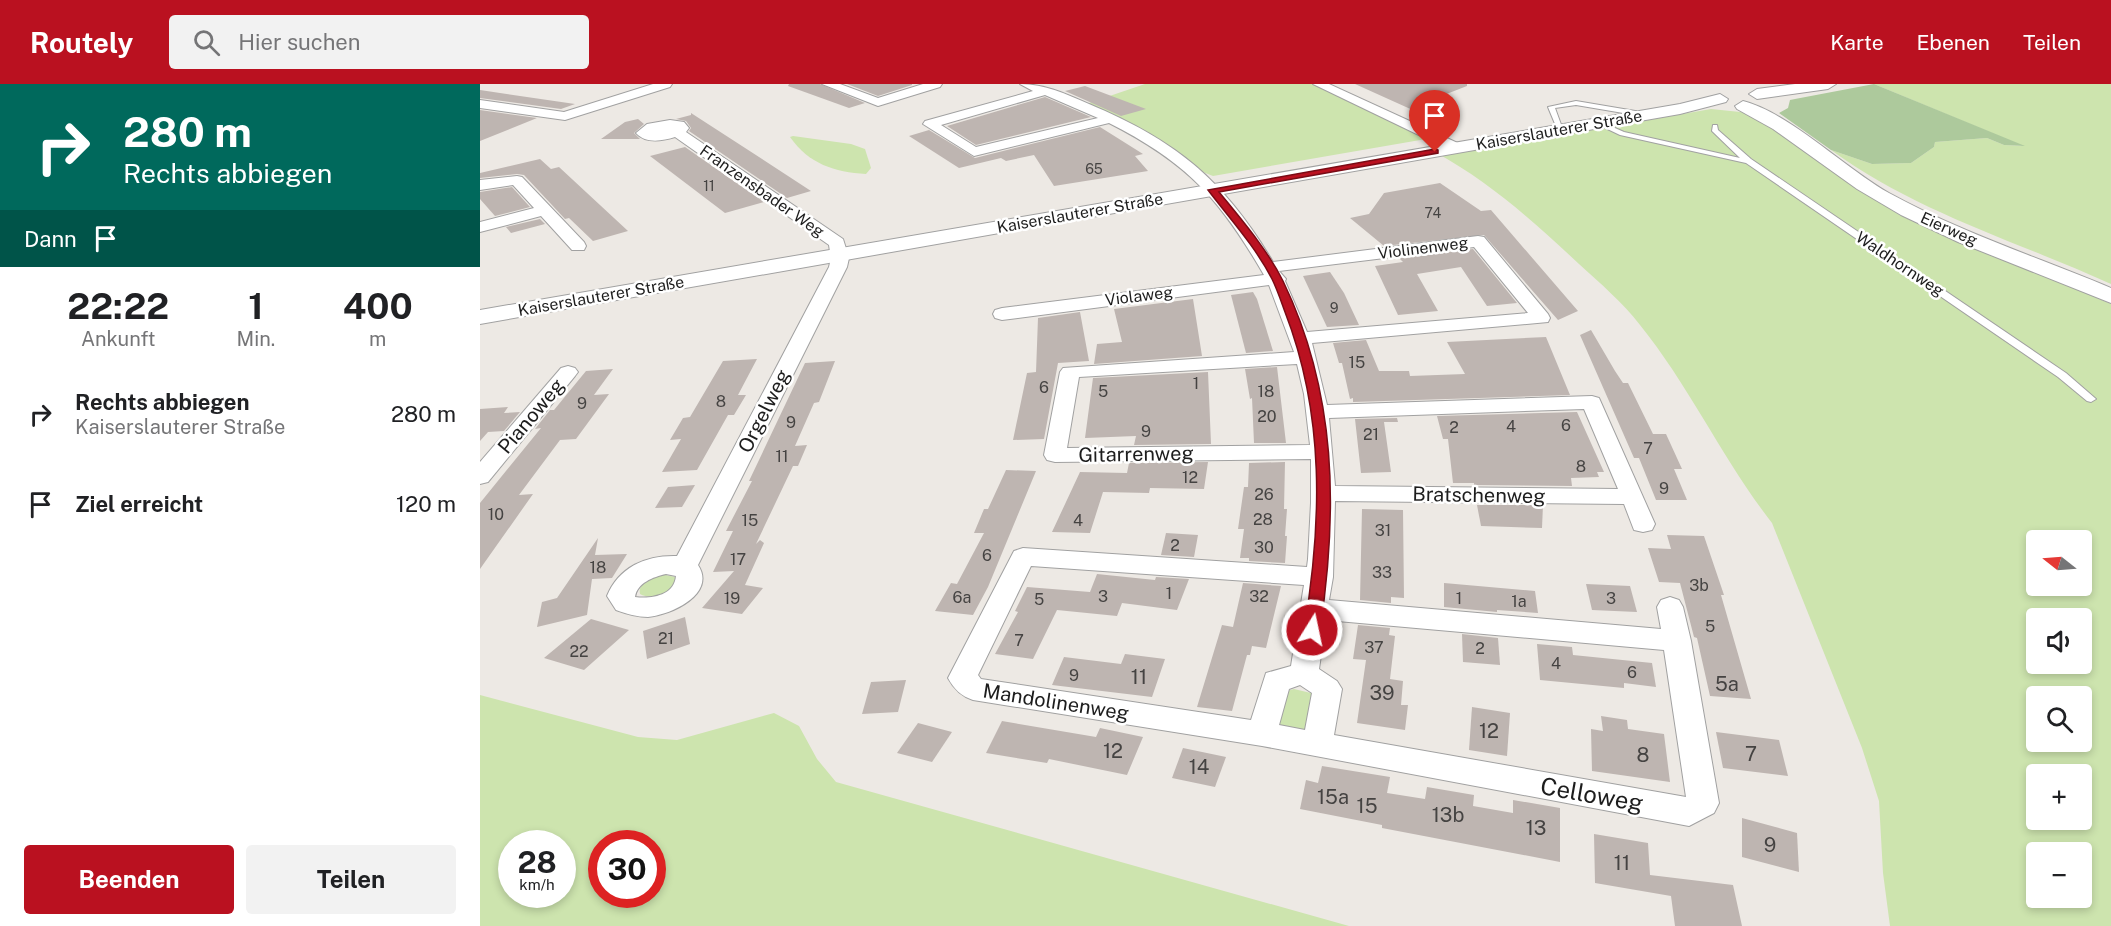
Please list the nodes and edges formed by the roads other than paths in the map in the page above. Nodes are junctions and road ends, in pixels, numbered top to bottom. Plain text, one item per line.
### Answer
1 (666, 84) edge
2 (828, 84) edge
3 (936, 84) edge
4 (1026, 84) edge
5 (1319, 84) edge
6 (1830, 84) edge
7 (1047, 91) junction
8 (1744, 99) junction
9 (1101, 100) dead end
10 (480, 104) edge
11 (1083, 105) junction
12 (1648, 115) junction
13 (1108, 119) junction
14 (1599, 123) junction
15 (1715, 126) dead end
16 (1560, 130) junction
17 (676, 132) dead end
18 (1457, 148) junction
19 (1748, 161) junction
20 (480, 185) edge
21 (1213, 190) junction
22 (544, 210) junction
23 (480, 227) edge
24 (578, 246) dead end
25 (839, 255) junction
26 (1274, 273) junction
27 (2111, 296) edge
28 (1002, 314) dead end
29 (480, 317) edge
30 (1540, 318) junction
31 (1553, 334) dead end
32 (1304, 347) junction
33 (568, 372) dead end
34 (2091, 399) dead end
35 (1319, 412) junction
36 (1322, 452) junction
37 (485, 466) edge
38 (1325, 493) junction
39 (1633, 497) junction
40 (1643, 524) dead end
41 (684, 567) dead end
42 (1320, 577) junction
43 (1670, 607) dead end
44 (1316, 609) junction
45 (1677, 641) junction
46 (1304, 673) junction
47 (1262, 734) junction
48 (1317, 745) junction

1 - 10 street
2 - 3 street
4 - 7 street
5 - 18 street
6 - 8 street, Kaiserslauterer Straße
7 - 11 street
7 - 13 street
8 - 12 street, Kaiserslauterer Straße
8 - 27 street, Eierweg
9 - 11 street
11 - 13 street
12 - 14 street, Kaiserslauterer Straße
12 - 16 lane
13 - 21 street
14 - 16 street, Kaiserslauterer Straße
14 - 19 lane
15 - 19 lane, Waldhornweg
16 - 18 street, Kaiserslauterer Straße
17 - 25 street, Franzensbader Weg
18 - 21 street, Kaiserslauterer Straße
19 - 34 lane, Waldhornweg
20 - 22 street
21 - 25 street, Kaiserslauterer Straße
21 - 26 street
22 - 23 street
22 - 24 street
25 - 29 street, Kaiserslauterer Straße
25 - 41 street, Orgelweg
26 - 28 street, Violaweg
26 - 30 street, Violinenweg
26 - 32 street
30 - 31 street, Violinenweg
30 - 32 street
32 - 35 street
32 - 36 street, Gitarrenweg
33 - 37 street, Pianoweg
35 - 36 street
35 - 39 street
36 - 38 street
38 - 39 street, Bratschenweg
38 - 42 street
39 - 40 street
42 - 44 street
42 - 47 street, Mandolinenweg
43 - 45 street, Celloweg
44 - 45 street
44 - 46 street
45 - 48 street, Celloweg
46 - 47 street
46 - 48 street
47 - 48 street

